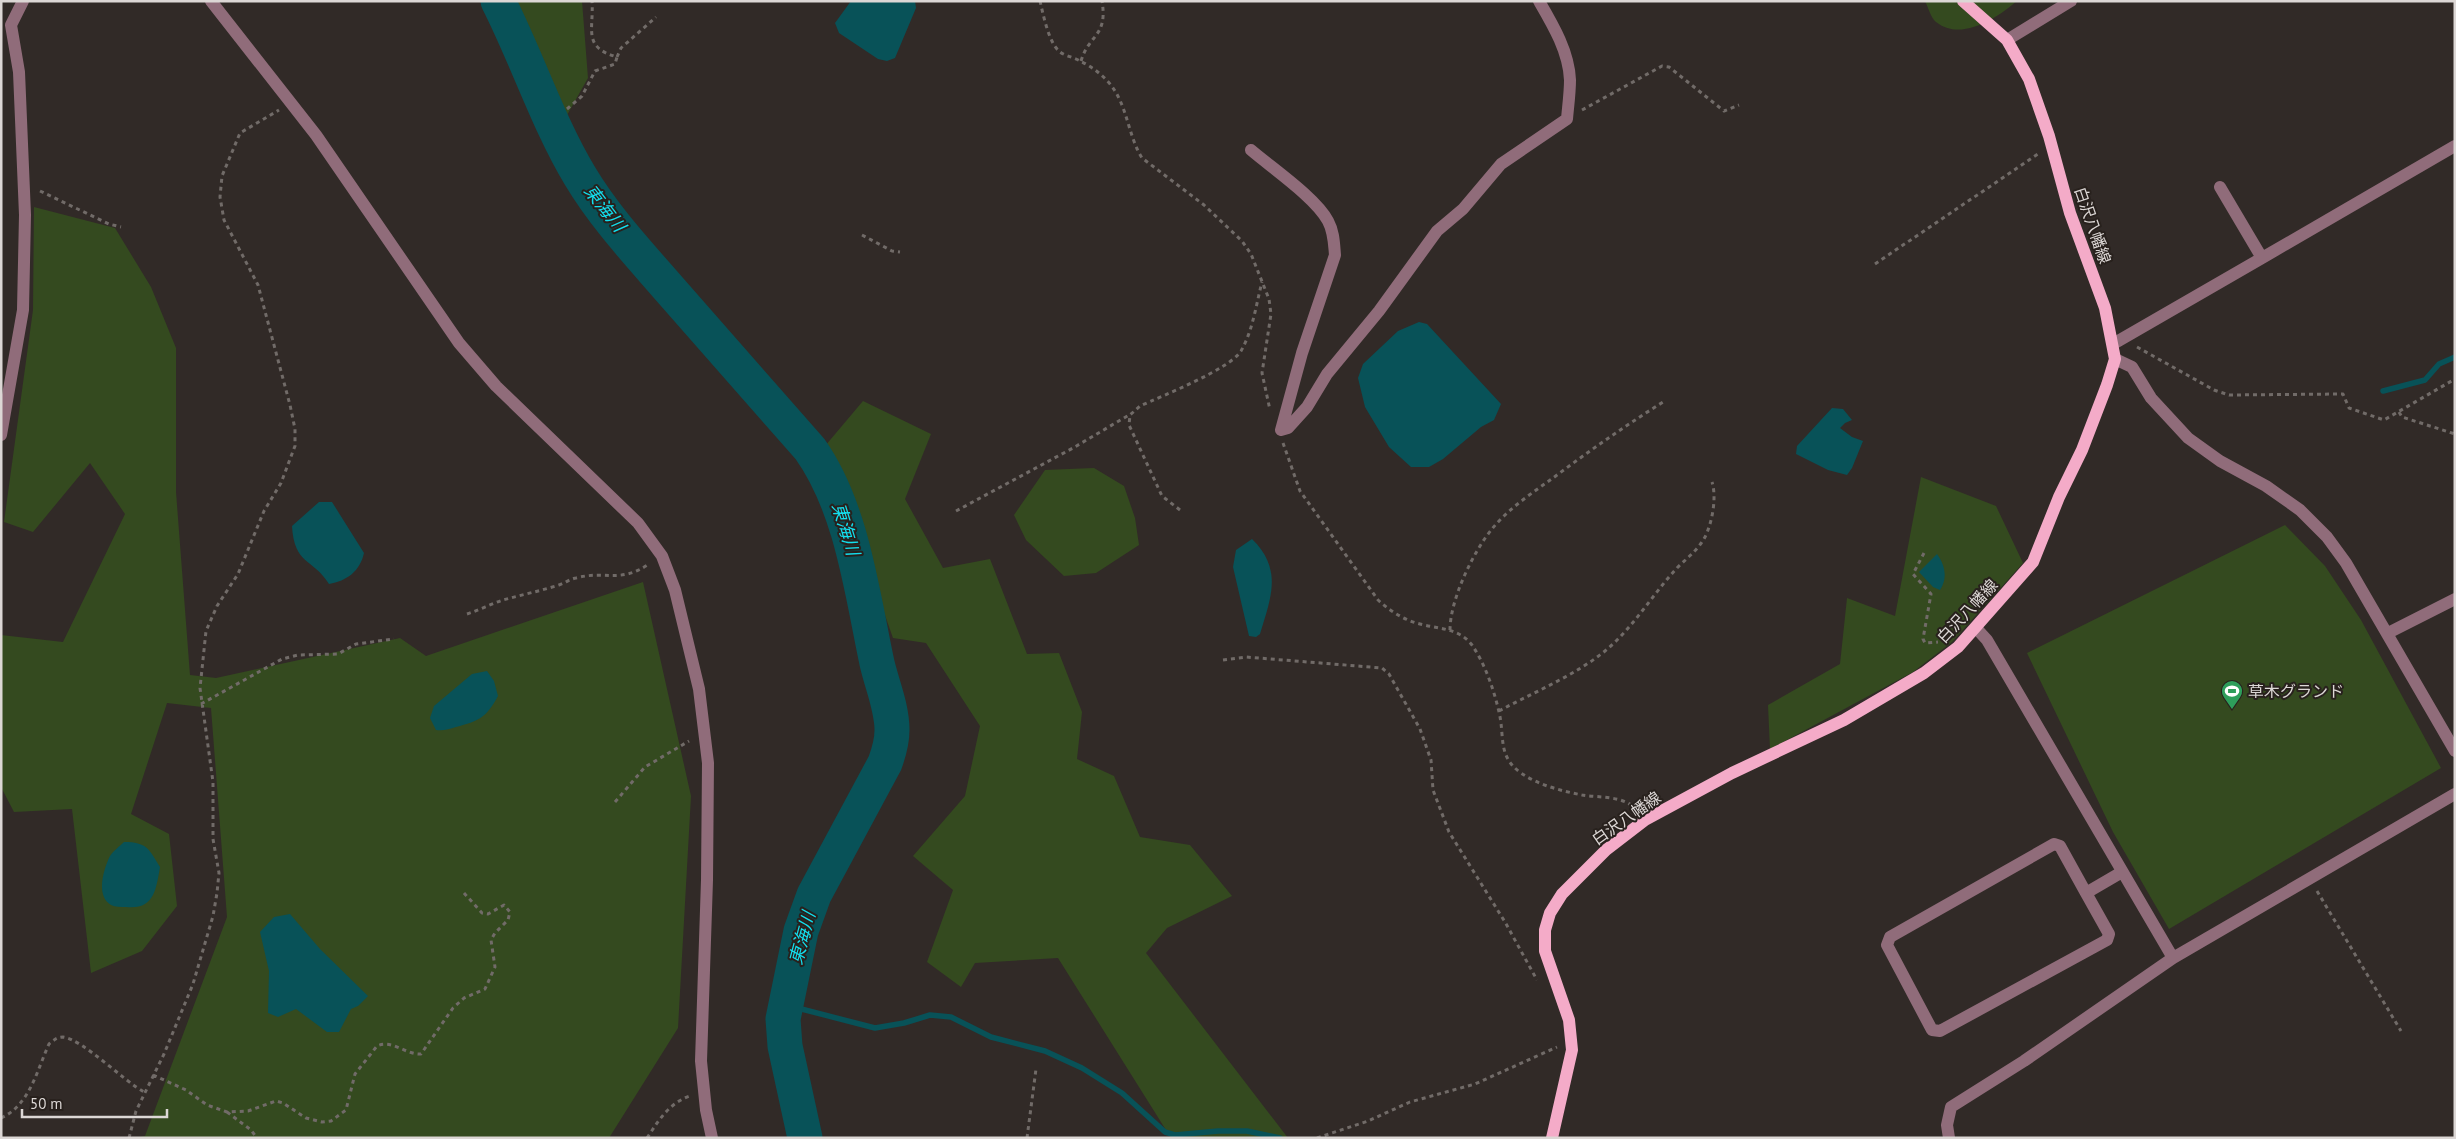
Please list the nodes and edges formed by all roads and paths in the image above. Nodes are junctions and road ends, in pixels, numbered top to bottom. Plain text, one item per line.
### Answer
1 (23, 1) edge
2 (211, 1) edge
3 (592, 1) edge
4 (1040, 1) edge
5 (1102, 1) edge
6 (1539, 1) edge
7 (1963, 1) edge
8 (2071, 1) edge
9 (656, 17) dead end
10 (2006, 40) junction
11 (617, 57) junction
12 (1081, 61) junction
13 (292, 103) junction
14 (1739, 105) dead end
15 (567, 109) dead end
16 (1567, 119) junction
17 (2455, 146) edge
18 (2052, 147) junction
19 (1251, 150) dead end
20 (24, 186) junction
21 (2220, 187) dead end
22 (121, 227) dead end
23 (862, 235) dead end
24 (900, 252) dead end
25 (2262, 258) junction
26 (1875, 264) dead end
27 (1263, 281) junction
28 (2119, 341) junction
29 (2114, 359) junction
30 (2455, 379) edge
31 (1663, 402) dead end
32 (2399, 412) junction
33 (1130, 414) junction
34 (1281, 430) junction
35 (2455, 434) edge
36 (1, 435) edge
37 (1712, 482) dead end
38 (956, 510) dead end
39 (1180, 510) dead end
40 (1924, 552) dead end
41 (662, 556) junction
42 (2455, 598) edge
43 (467, 614) dead end
44 (1976, 628) junction
45 (1450, 630) junction
46 (2388, 633) junction
47 (394, 639) dead end
48 (1960, 645) junction
49 (1223, 660) dead end
50 (201, 704) junction
51 (1499, 711) junction
52 (705, 734) junction
53 (2455, 751) edge
54 (2455, 794) edge
55 (615, 802) dead end
56 (1645, 820) junction
57 (2122, 872) junction
58 (2309, 879) junction
59 (464, 893) dead end
60 (2086, 893) junction
61 (2173, 958) junction
62 (1539, 984) dead end
63 (2401, 1031) dead end
64 (1572, 1050) junction
65 (1036, 1069) dead end
66 (153, 1075) junction
67 (144, 1092) junction
68 (704, 1094) junction
69 (227, 1112) junction
70 (1, 1118) edge
71 (129, 1138) edge
72 (257, 1138) edge
73 (647, 1138) edge
74 (712, 1138) edge
75 (1027, 1138) edge
76 (1317, 1138) edge
77 (1552, 1138) edge
78 (1949, 1138) edge

1 - 20 street
2 - 13 street
3 - 11 path
4 - 12 path
5 - 12 path
6 - 16 street
7 - 10 main road, 白沢八幡線
8 - 10 street
9 - 11 path
10 - 18 main road, 白沢八幡線
11 - 15 path
12 - 27 path
13 - 41 street
13 - 50 path
14 - 16 path
16 - 34 street
17 - 25 street
18 - 26 path
18 - 28 main road, 白沢八幡線
19 - 34 street
20 - 22 path
20 - 36 street
21 - 25 street
23 - 24 path
25 - 28 street
27 - 33 path
27 - 34 path
28 - 29 main road, 白沢八幡線
28 - 32 path
29 - 44 main road, 白沢八幡線
29 - 46 street
30 - 32 path
31 - 45 path
32 - 35 path
33 - 38 path
33 - 39 path
34 - 45 path
37 - 51 path
40 - 48 path
41 - 43 path
41 - 52 street
42 - 46 street
44 - 48 main road, 白沢八幡線
44 - 57 street
45 - 51 path
46 - 53 street
47 - 50 path
48 - 56 main road, 白沢八幡線
49 - 62 path
50 - 66 path
51 - 56 path
52 - 55 path
52 - 68 street
54 - 58 street
56 - 64 main road, 白沢八幡線
57 - 60 street
57 - 61 street
58 - 61 street
58 - 63 path
59 - 69 path
60 - 60 street
61 - 78 street
64 - 76 path
64 - 77 main road, 白沢八幡線
65 - 75 path
66 - 67 path
66 - 69 path
67 - 70 path
67 - 71 path
68 - 73 path
68 - 74 street
69 - 72 path

